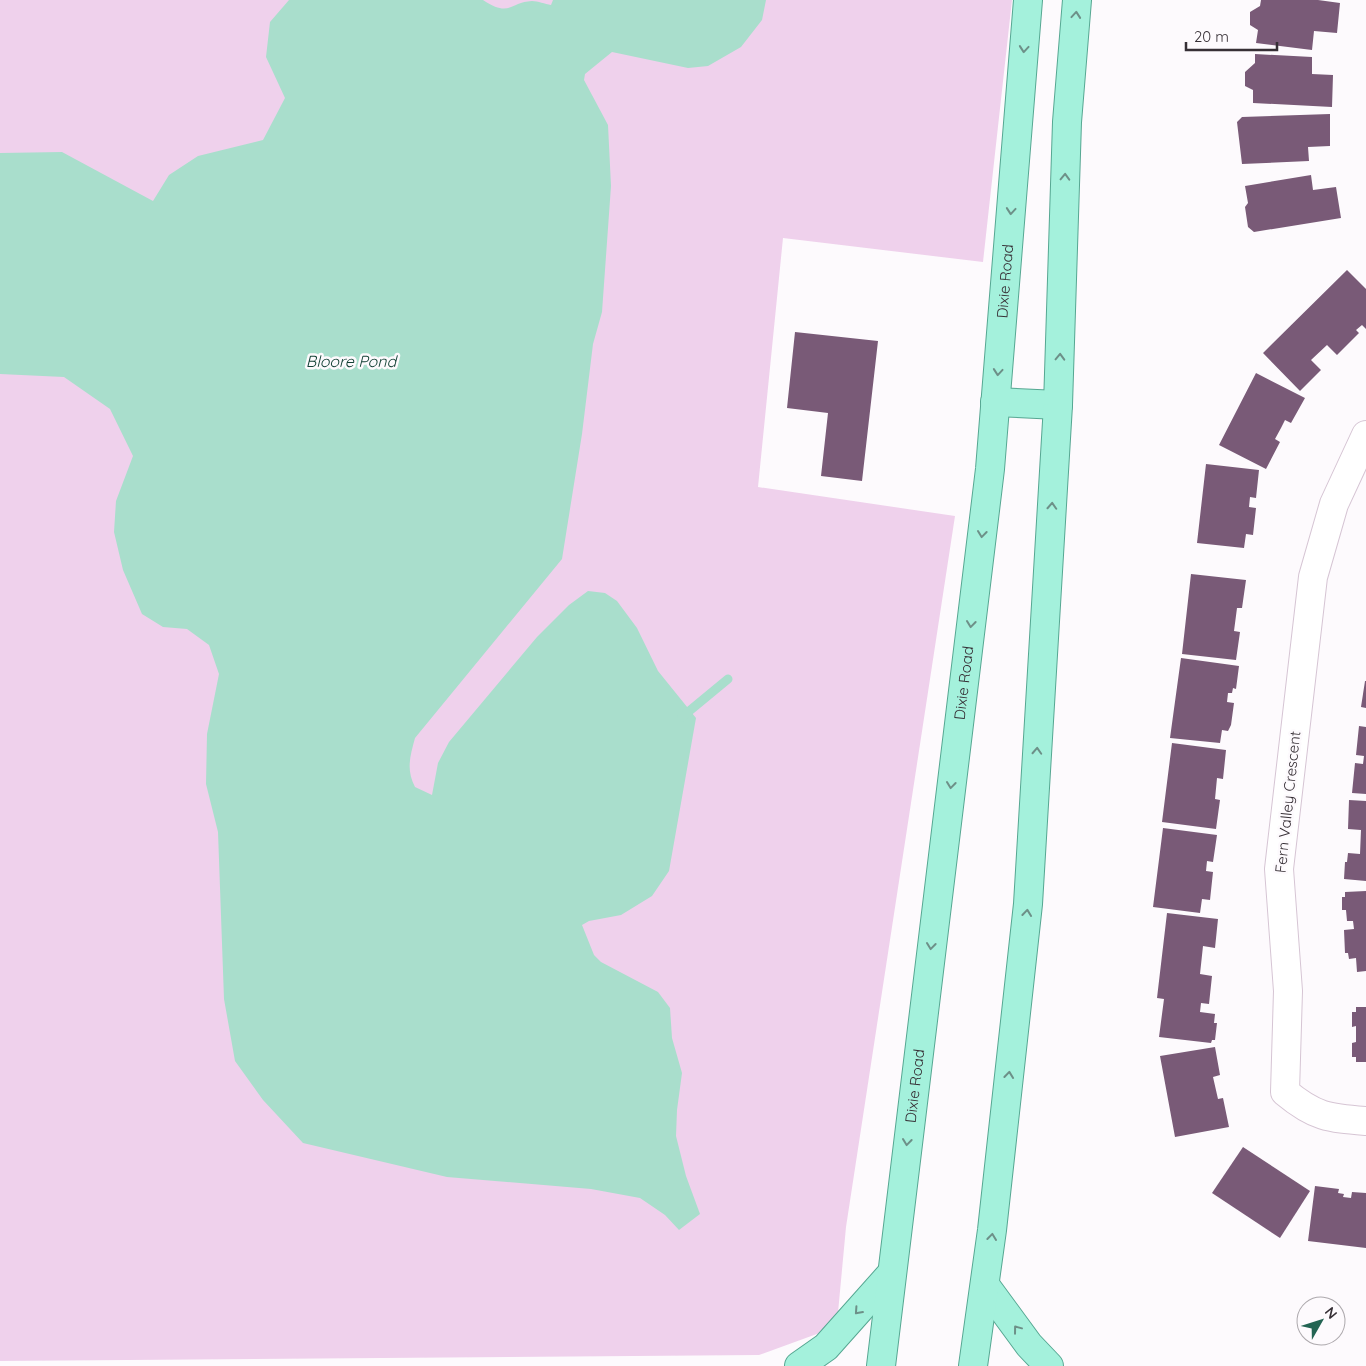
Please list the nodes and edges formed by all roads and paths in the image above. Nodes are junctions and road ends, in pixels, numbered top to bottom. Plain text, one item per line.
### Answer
1 (1028, 0) edge
2 (1077, 0) edge
3 (995, 402) junction
4 (1058, 405) junction
5 (1366, 435) edge
6 (1366, 1121) edge
7 (891, 1274) junction
8 (985, 1285) junction
9 (799, 1366) edge
10 (881, 1366) edge
11 (973, 1366) edge
12 (1049, 1366) edge

1 -> 3 main road, Dixie Road
4 -> 2 main road
3 - 4 main road
3 -> 7 main road, Dixie Road
8 -> 4 main road
5 - 6 street, Fern Valley Crescent
7 -> 9 main road
7 - 10 main road, Dixie Road
8 - 11 main road
12 -> 8 main road

